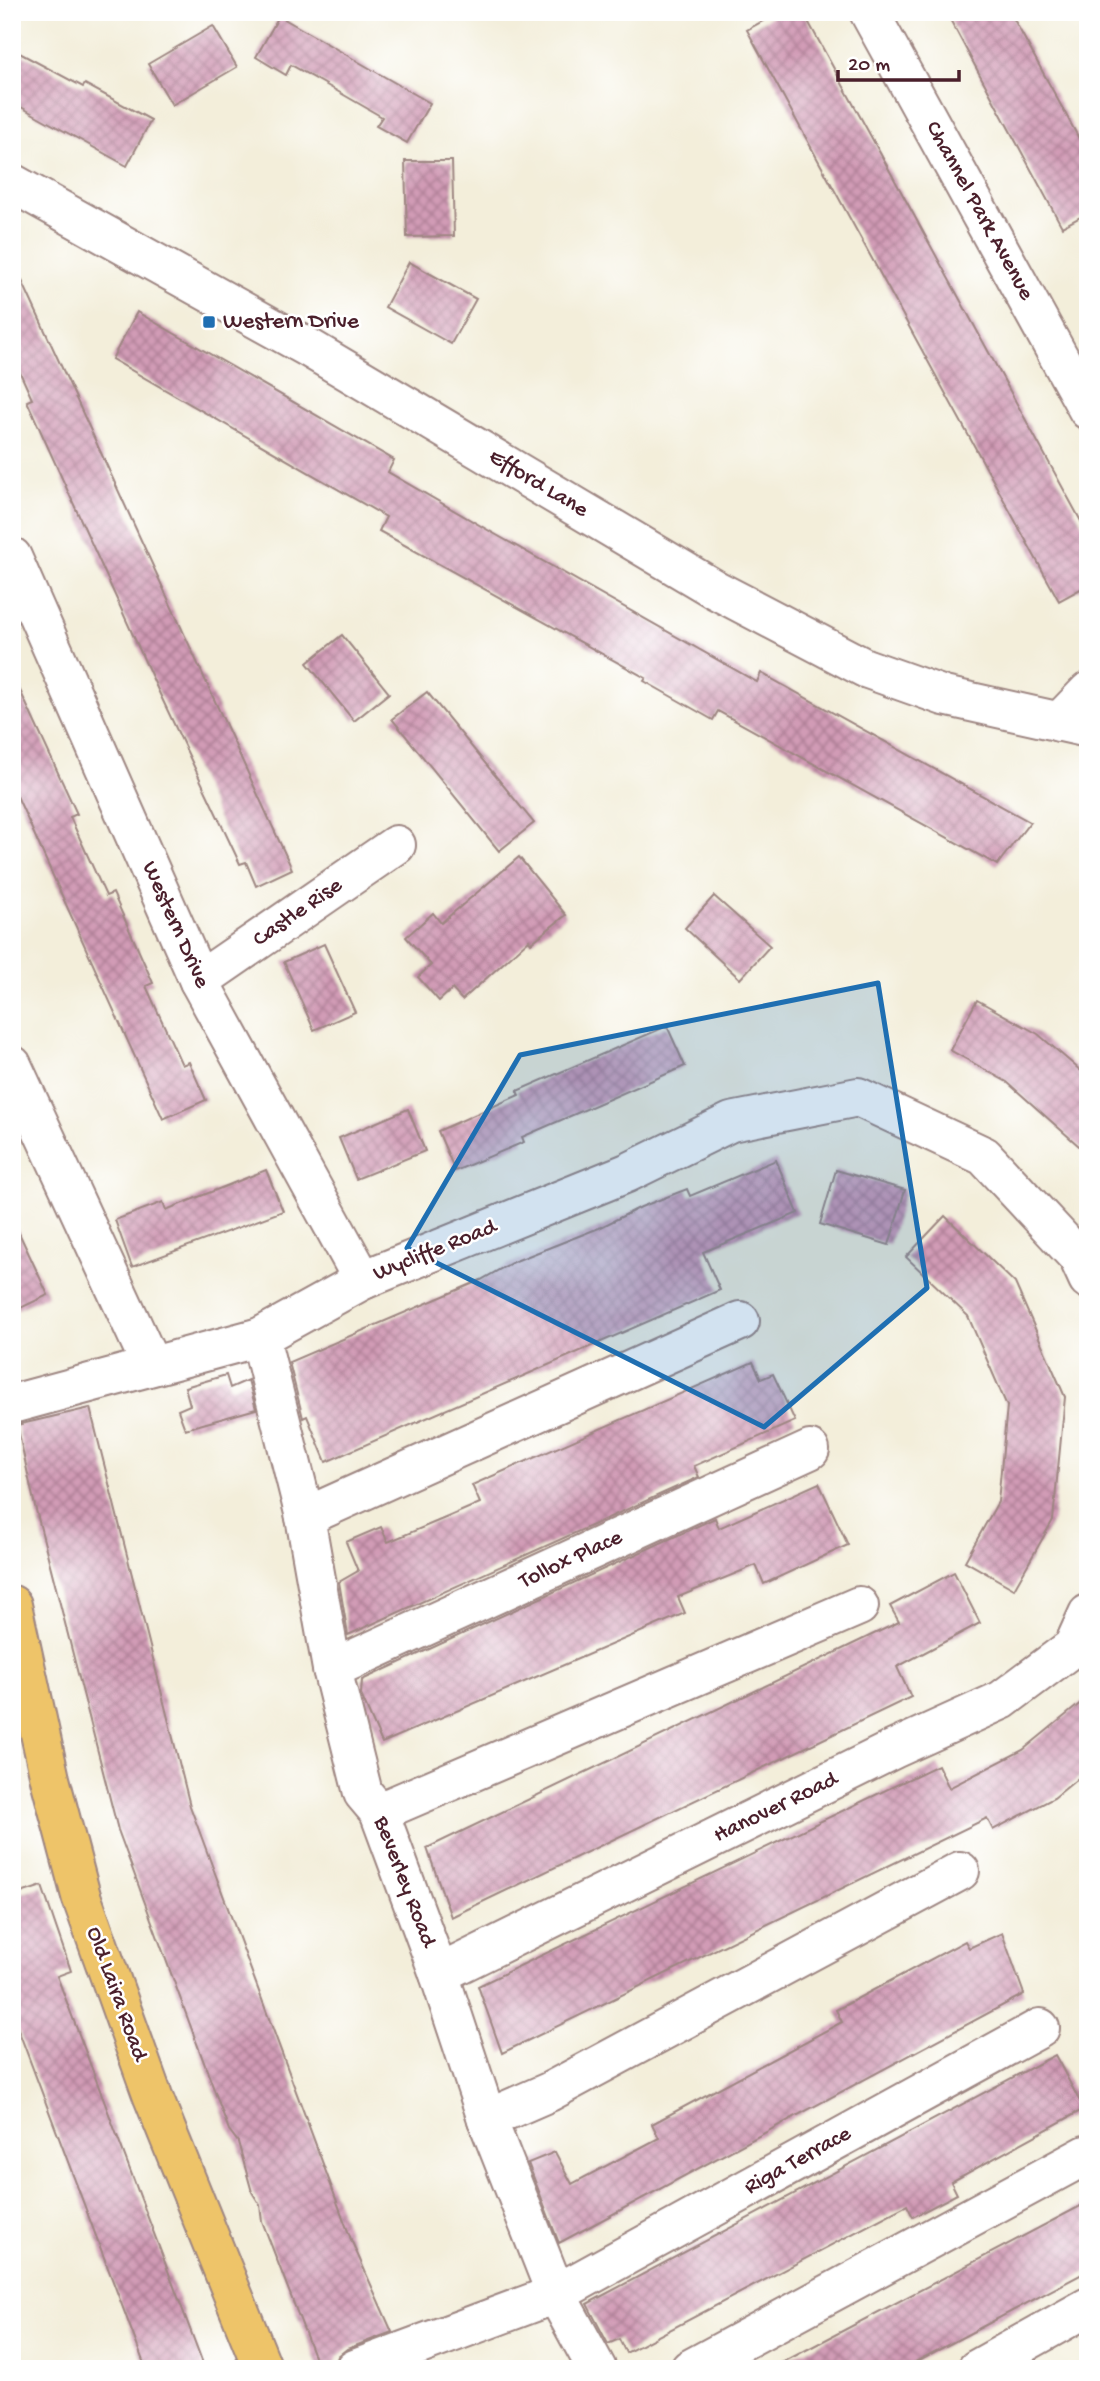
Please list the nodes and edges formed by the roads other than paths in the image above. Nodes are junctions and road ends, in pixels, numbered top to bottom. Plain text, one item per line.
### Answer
1 (869, 12) edge
2 (12, 183) edge
3 (1088, 410) edge
4 (12, 557) edge
5 (1088, 692) edge
6 (1073, 725) edge
7 (397, 845) dead end
8 (199, 981) junction
9 (12, 1065) edge
10 (1088, 1279) edge
11 (363, 1280) junction
12 (740, 1321) dead end
13 (260, 1337) junction
14 (151, 1365) junction
15 (12, 1404) edge
16 (810, 1450) dead end
17 (305, 1517) junction
18 (12, 1605) edge
19 (859, 1606) dead end
20 (1088, 1614) edge
21 (332, 1669) junction
22 (379, 1812) junction
23 (960, 1871) dead end
24 (439, 1974) junction
25 (1040, 2028) dead end
26 (487, 2119) junction
27 (1086, 2155) edge
28 (556, 2294) junction
29 (1088, 2306) edge
30 (263, 2369) edge
31 (355, 2369) edge
32 (597, 2369) edge
33 (690, 2369) edge
34 (977, 2369) edge

1 - 3 street, Channel Park Avenue
2 - 6 street, Efford Lane
4 - 8 street, Western Drive
5 - 6 street
7 - 8 street, Castle Rise
8 - 11 street, Western Drive
9 - 14 street
10 - 11 street, Wycliffe Road
11 - 13 street, Wycliffe Road
12 - 17 street
13 - 14 street, Wycliffe Road
13 - 17 street, Beverley Road
14 - 15 street, Wycliffe Road
16 - 21 street, Tollox Place
17 - 21 street, Beverley Road
18 - 30 main road, Old Laira Road
19 - 22 street
20 - 24 street, Hanover Road
21 - 22 street, Beverley Road
22 - 24 street, Beverley Road
23 - 26 street
24 - 26 street, Beverley Road
25 - 28 street, Riga Terrace
26 - 28 street, Beverley Road
27 - 33 street
28 - 31 street, Riga Terrace
28 - 32 street, Beverley Road
29 - 34 street

